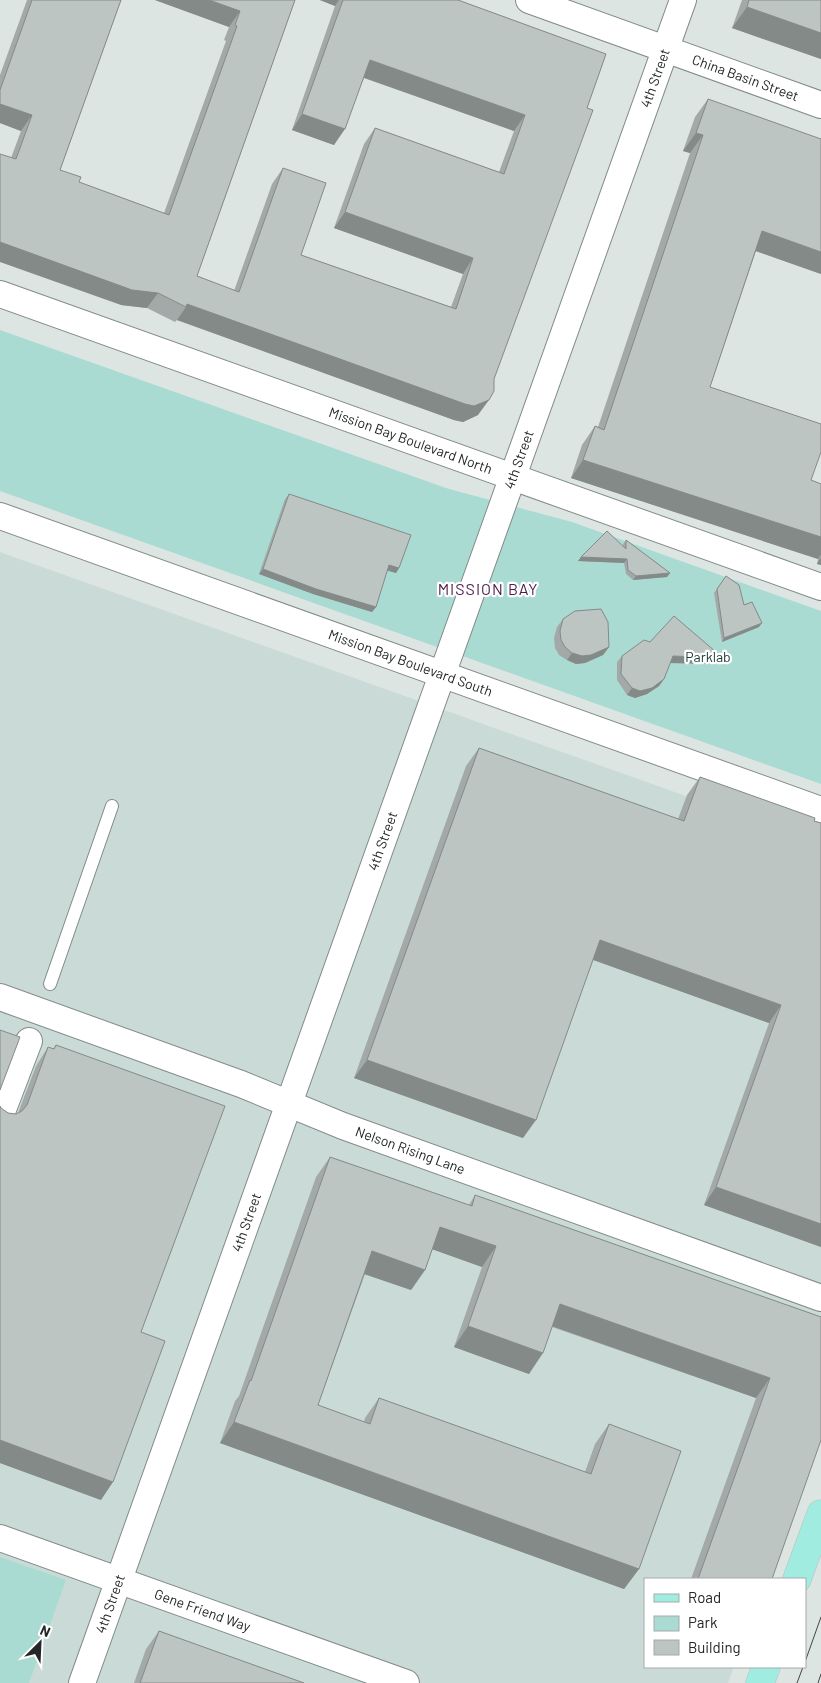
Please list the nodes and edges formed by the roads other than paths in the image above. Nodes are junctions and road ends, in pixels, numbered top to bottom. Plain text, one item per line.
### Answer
1 (529, 0) edge
2 (682, 0) edge
3 (665, 49) junction
4 (821, 105) edge
5 (0, 294) edge
6 (512, 476) junction
7 (0, 516) edge
8 (821, 587) edge
9 (441, 675) junction
10 (112, 806) dead end
11 (821, 810) edge
12 (50, 984) dead end
13 (0, 998) edge
14 (28, 1041) dead end
15 (288, 1104) junction
16 (0, 1117) edge
17 (821, 1298) edge
18 (821, 1514) edge
19 (0, 1538) edge
20 (798, 1578) edge
21 (118, 1581) junction
22 (766, 1668) edge
23 (82, 1683) edge
24 (406, 1683) edge
25 (760, 1683) edge

1 - 3 street, China Basin Street
2 - 3 street, 4th Street
3 - 4 street, China Basin Street
3 - 6 street, 4th Street
5 - 6 street, Mission Bay Boulevard North
6 - 8 street, Mission Bay Boulevard North
6 - 9 street, 4th Street
7 - 9 street, Mission Bay Boulevard South
9 - 11 street, Mission Bay Boulevard South
9 - 15 street, 4th Street
10 - 12 lane
13 - 15 street, Nelson Rising Lane
14 - 16 street
15 - 17 street, Nelson Rising Lane
15 - 21 street, 4th Street
18 - 20 main road
19 - 21 street, Gene Friend Way
21 - 23 street, 4th Street
21 - 24 street, Gene Friend Way
22 - 25 main road

